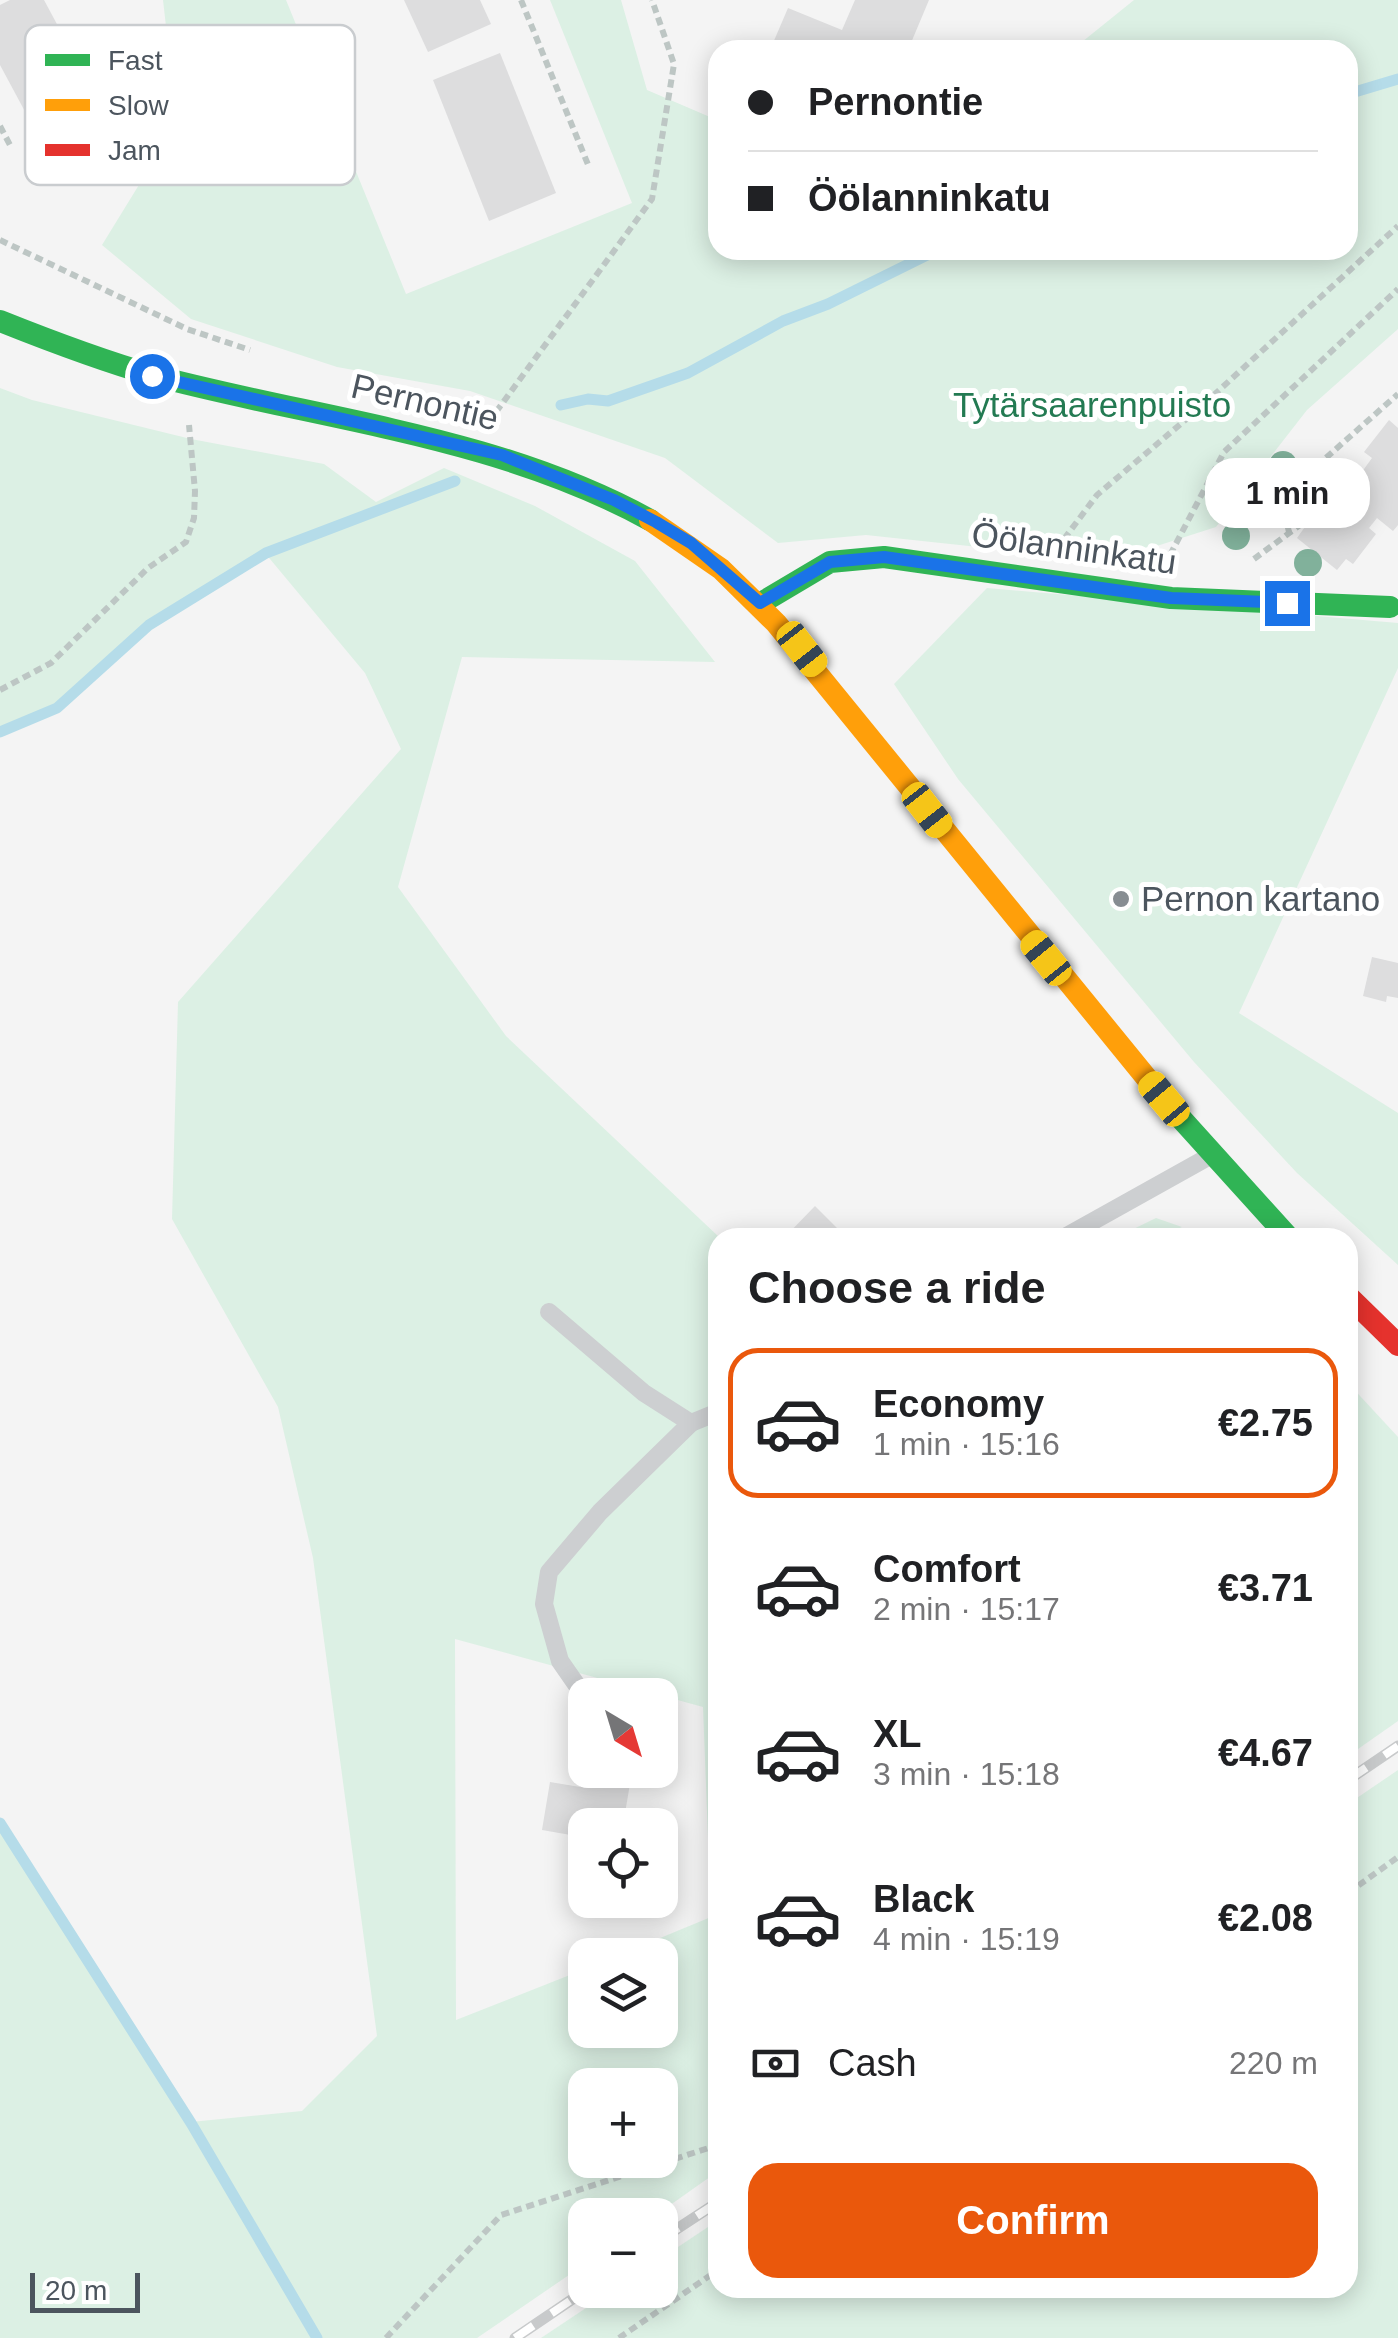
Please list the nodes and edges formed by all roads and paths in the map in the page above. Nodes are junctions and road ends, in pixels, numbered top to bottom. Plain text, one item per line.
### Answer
1 (520, 0) edge
2 (652, 0) edge
3 (0, 126) edge
4 (10, 145) dead end
5 (589, 167) dead end
6 (1398, 226) edge
7 (0, 240) edge
8 (1398, 290) edge
9 (0, 320) edge
10 (258, 352) dead end
11 (182, 384) junction
12 (1398, 394) edge
13 (490, 419) dead end
14 (1290, 534) dead end
15 (1045, 580) junction
16 (1157, 596) junction
17 (760, 603) junction
18 (1390, 607) dead end
19 (0, 690) edge
20 (1210, 1156) junction
21 (1081, 1228) edge
22 (1278, 1228) edge
23 (1358, 1306) edge
24 (548, 1312) dead end
25 (1398, 1345) edge
26 (708, 1416) edge
27 (692, 1423) junction
28 (572, 1678) edge
29 (1398, 1857) edge
30 (1358, 1885) edge
31 (708, 2148) edge
32 (708, 2277) edge
33 (386, 2338) edge
34 (619, 2338) edge

1 - 5 path
2 - 13 path
3 - 4 path
6 - 15 path
7 - 10 path
8 - 16 path
9 - 11 street, Pernontie
11 - 17 street, Pernontie
11 - 19 path
12 - 14 path
15 - 16 street, Öölanninkatu
15 - 17 street, Öölanninkatu
16 - 18 street, Öölanninkatu
17 - 20 street, Pernontie
20 - 21 lane
20 - 22 street, Pernontie
23 - 25 street
24 - 27 lane
26 - 27 lane
27 - 28 lane
29 - 30 path
31 - 33 path
32 - 34 path

